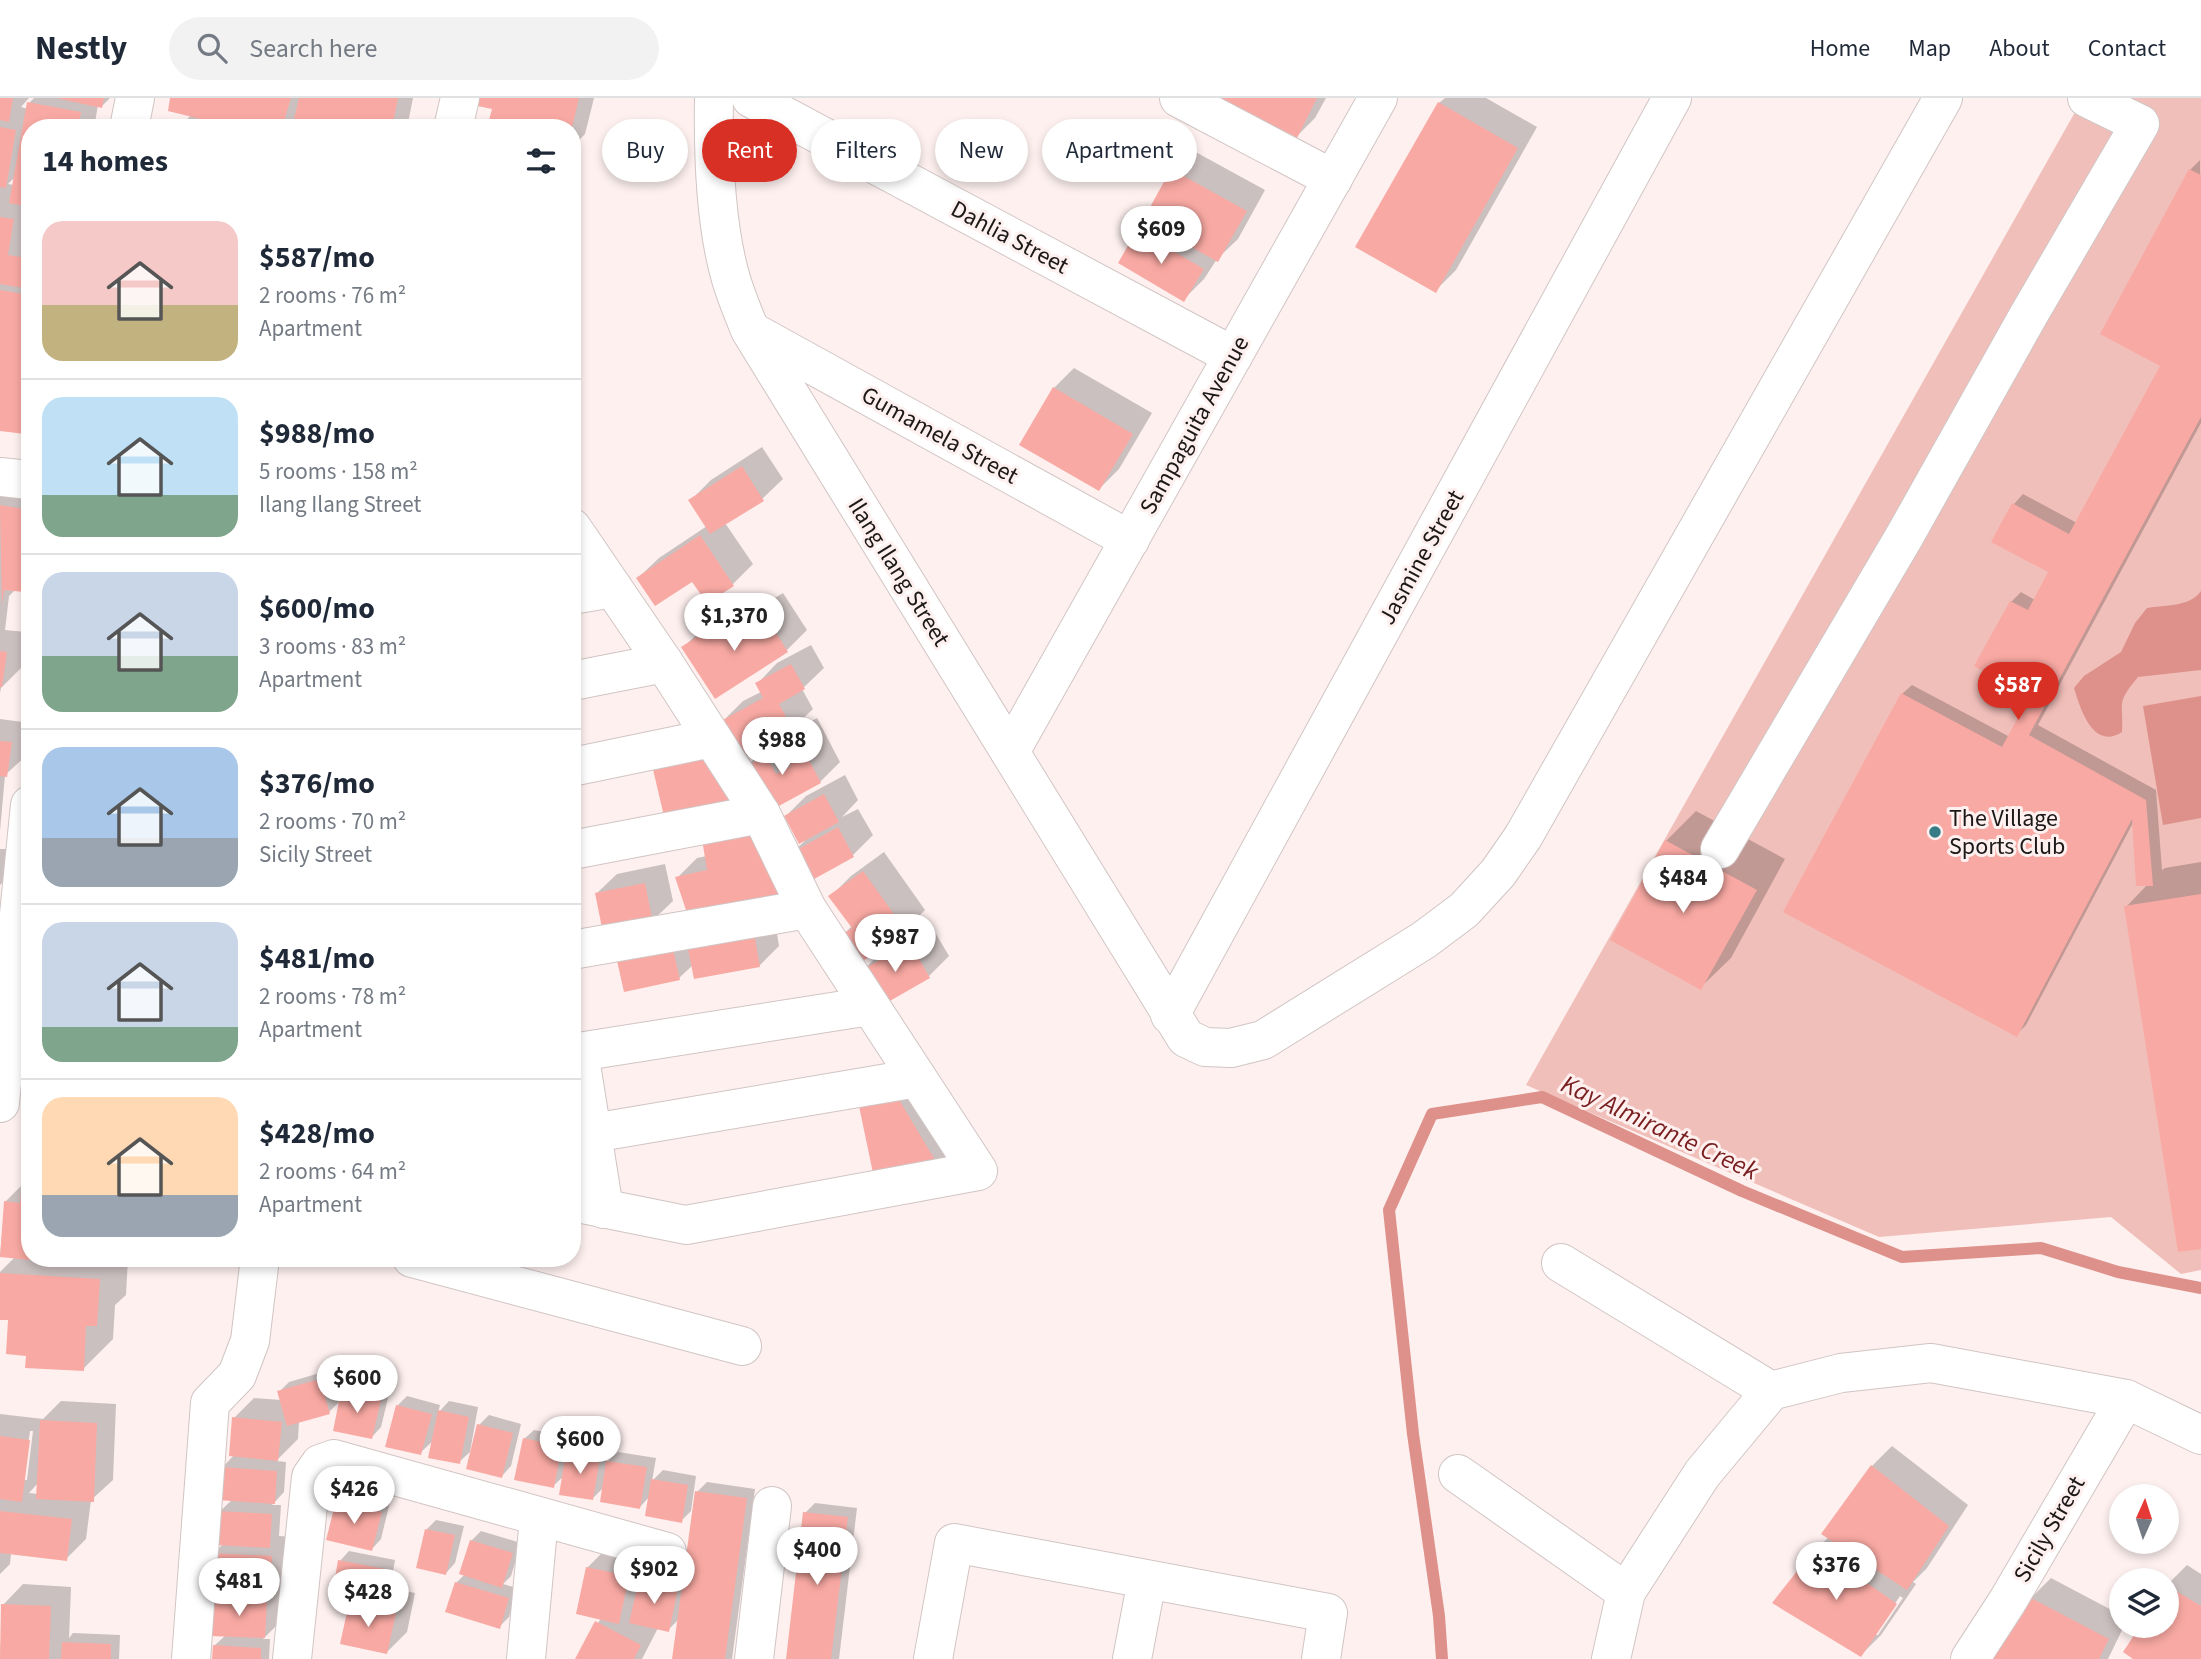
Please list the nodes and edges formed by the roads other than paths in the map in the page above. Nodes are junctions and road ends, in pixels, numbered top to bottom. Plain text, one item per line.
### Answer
1 (135, 98) edge
2 (460, 98) edge
3 (714, 98) edge
4 (751, 98) edge
5 (1179, 98) edge
6 (1378, 98) edge
7 (1672, 98) edge
8 (1943, 98) edge
9 (2087, 98) edge
10 (131, 119) edge
11 (455, 119) edge
12 (1333, 179) junction
13 (750, 330) junction
14 (1233, 356) junction
15 (0, 477) edge
16 (21, 479) edge
17 (1130, 540) junction
18 (581, 541) edge
19 (613, 587) junction
20 (581, 593) edge
21 (664, 663) junction
22 (581, 679) edge
23 (712, 738) junction
24 (1010, 752) junction
25 (581, 765) edge
26 (761, 814) junction
27 (581, 848) edge
28 (1720, 849) dead end
29 (21, 894) edge
30 (807, 909) junction
31 (581, 948) edge
32 (870, 1006) junction
33 (1170, 1015) junction
34 (581, 1051) edge
35 (917, 1078) junction
36 (581, 1079) edge
37 (0, 1103) edge
38 (593, 1133) junction
39 (588, 1205) edge
40 (1561, 1263) dead end
41 (259, 1267) edge
42 (446, 1267) edge
43 (742, 1346) dead end
44 (1771, 1391) junction
45 (2126, 1399) junction
46 (2201, 1435) edge
47 (1458, 1474) dead end
48 (772, 1506) dead end
49 (540, 1518) junction
50 (667, 1552) dead end
51 (1147, 1580) junction
52 (1626, 1592) junction
53 (191, 1659) edge
54 (292, 1659) edge
55 (526, 1659) edge
56 (754, 1659) edge
57 (933, 1659) edge
58 (1132, 1659) edge
59 (1321, 1659) edge
60 (1611, 1659) edge
61 (1970, 1659) edge

1 - 10 street
2 - 11 street
3 - 13 street, Ilang Ilang Street
4 - 14 street, Dahlia Street
5 - 12 street
6 - 12 street, Sampaguita Avenue
7 - 33 street, Jasmine Street
8 - 33 street, Ilang Ilang Street
9 - 28 street
12 - 14 street, Sampaguita Avenue
13 - 17 street, Gumamela Street
13 - 24 street, Ilang Ilang Street
14 - 17 street, Sampaguita Avenue
15 - 16 street
17 - 24 street, Sampaguita Avenue
18 - 19 street
19 - 20 street
19 - 21 street
21 - 22 street
21 - 23 street
23 - 25 street
23 - 26 street
24 - 33 street, Ilang Ilang Street
26 - 27 street
26 - 30 street
29 - 37 street
30 - 31 street
30 - 32 street
32 - 34 street
32 - 35 street
35 - 38 street
35 - 39 street
36 - 38 street
38 - 39 street
40 - 44 street
41 - 53 street
42 - 43 street
44 - 45 street
44 - 52 street
45 - 46 street
45 - 61 street, Sicily Street
47 - 52 street
48 - 56 street
49 - 50 street
49 - 54 street
49 - 55 street
51 - 57 street
51 - 58 street
51 - 59 street
52 - 60 street

